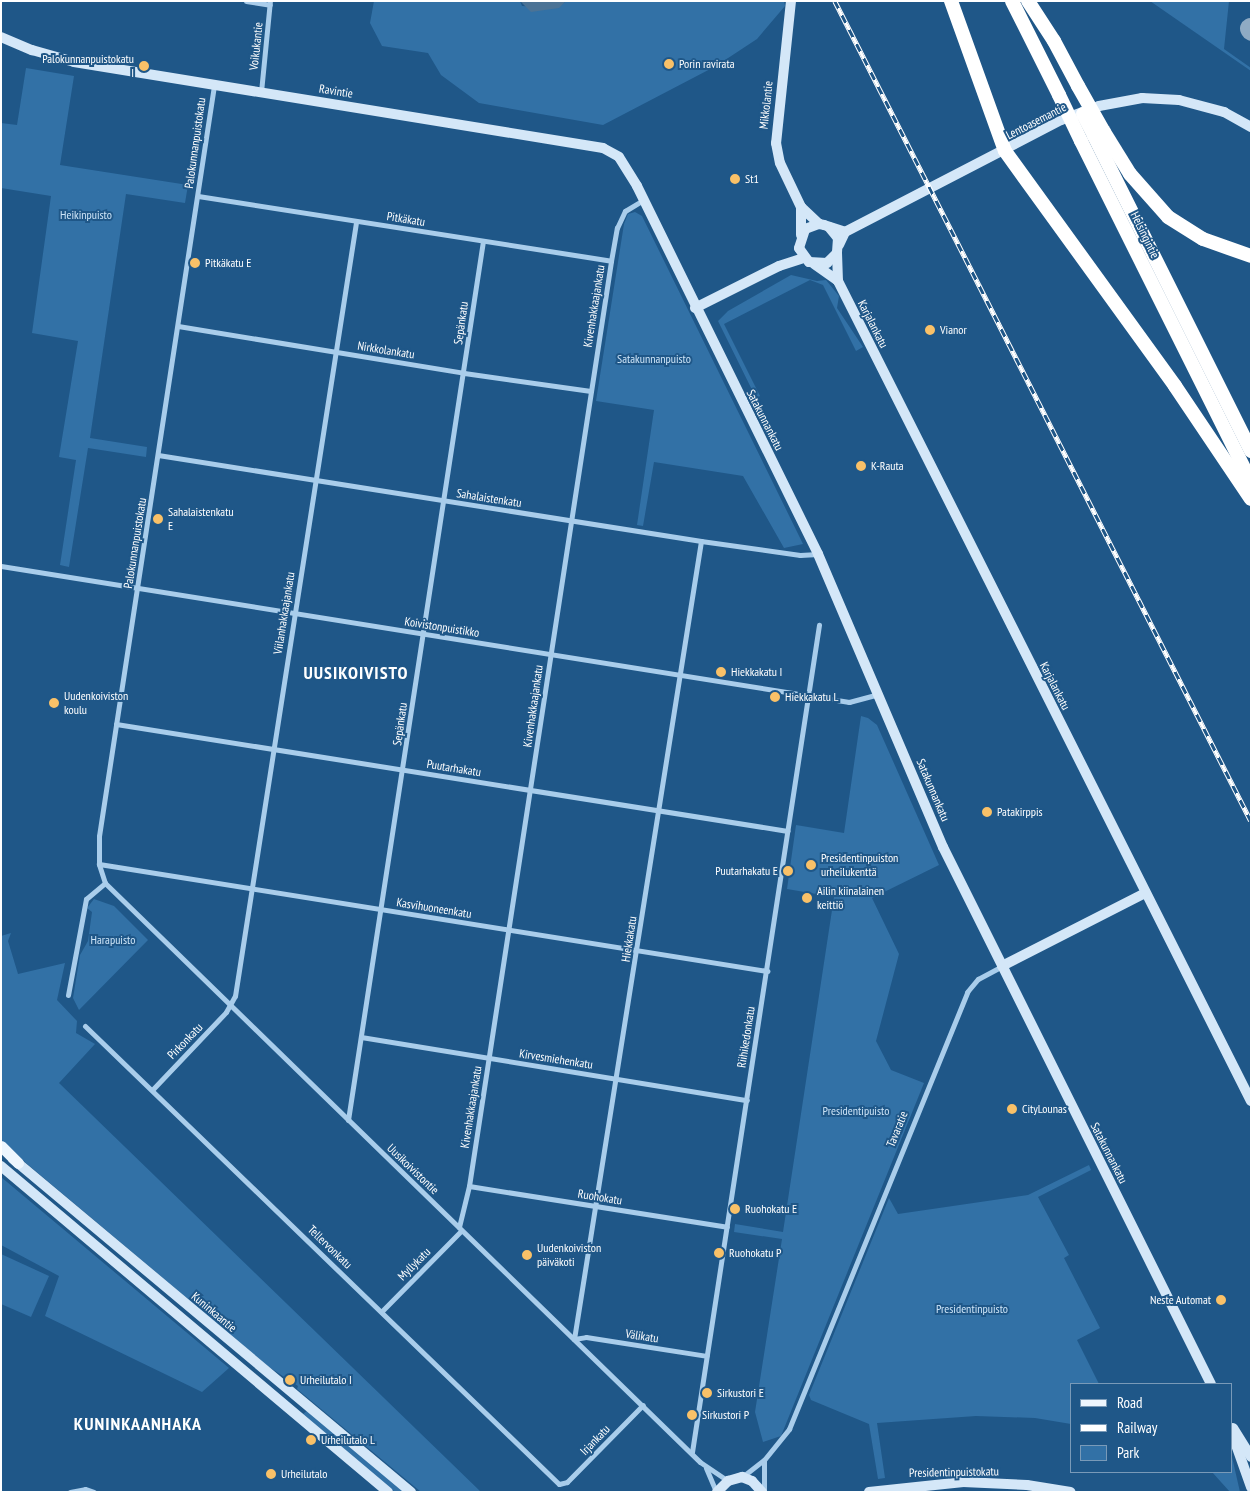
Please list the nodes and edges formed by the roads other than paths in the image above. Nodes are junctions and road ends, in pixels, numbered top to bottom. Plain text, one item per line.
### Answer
1 (246, 1) edge
2 (791, 1) edge
3 (952, 1) edge
4 (1012, 1) edge
5 (1028, 1) edge
6 (270, 3) edge
7 (1, 37) edge
8 (214, 84) junction
9 (1069, 90) junction
10 (261, 92) junction
11 (1251, 127) edge
12 (1093, 136) junction
13 (1005, 151) junction
14 (198, 196) junction
15 (644, 199) junction
16 (801, 207) junction
17 (356, 222) junction
18 (824, 225) junction
19 (846, 232) junction
20 (800, 235) junction
21 (483, 241) junction
22 (799, 248) junction
23 (838, 249) junction
24 (1251, 256) edge
25 (804, 258) junction
26 (611, 261) junction
27 (814, 264) junction
28 (779, 266) junction
29 (838, 281) junction
30 (695, 308) junction
31 (178, 326) junction
32 (334, 352) junction
33 (464, 374) junction
34 (591, 391) junction
35 (1251, 450) edge
36 (158, 455) junction
37 (316, 480) junction
38 (1251, 482) edge
39 (1251, 499) edge
40 (444, 501) junction
41 (572, 521) junction
42 (701, 541) junction
43 (818, 554) junction
44 (1, 566) edge
45 (138, 589) junction
46 (294, 614) junction
47 (820, 625) dead end
48 (423, 634) junction
49 (551, 655) junction
50 (679, 675) junction
51 (878, 694) junction
52 (809, 696) junction
53 (116, 724) junction
54 (274, 748) junction
55 (403, 770) junction
56 (530, 790) junction
57 (660, 810) junction
58 (788, 831) junction
59 (99, 864) junction
60 (105, 883) junction
61 (252, 888) junction
62 (1146, 893) junction
63 (381, 909) junction
64 (509, 930) junction
65 (637, 952) junction
66 (1002, 966) junction
67 (767, 971) junction
68 (68, 995) dead end
69 (231, 1007) junction
70 (85, 1026) dead end
71 (361, 1037) junction
72 (489, 1058) junction
73 (617, 1079) junction
74 (153, 1089) junction
75 (747, 1100) junction
76 (1251, 1102) edge
77 (348, 1120) junction
78 (1, 1146) edge
79 (1, 1151) edge
80 (18, 1163) junction
81 (1, 1166) edge
82 (469, 1186) junction
83 (597, 1206) junction
84 (727, 1227) junction
85 (460, 1229) junction
86 (382, 1312) junction
87 (574, 1339) junction
88 (707, 1356) junction
89 (1210, 1383) edge
90 (643, 1405) junction
91 (1232, 1426) edge
92 (692, 1452) junction
93 (1251, 1457) edge
94 (764, 1460) junction
95 (706, 1468) junction
96 (742, 1477) junction
97 (728, 1481) junction
98 (559, 1484) joint
99 (1251, 1487) edge
100 (892, 1490) edge
101 (70, 1492) edge
102 (94, 1492) edge
103 (388, 1492) edge
104 (411, 1492) edge
105 (716, 1492) edge
106 (763, 1492) edge
107 (870, 1492) edge
108 (1070, 1492) edge

1 - 6 street
2 - 16 main road, Mikkolantie
3 - 13 highway
4 - 9 highway, Helsingintie
5 - 9 highway, Helsingintie
6 - 10 street, Voikukantie
7 - 8 main road, Ravintie
8 - 10 main road, Ravintie
8 - 14 street, Palokunnanpuistokatu
9 - 12 highway, Helsingintie, bridge
9 - 12 highway, bridge
10 - 15 main road, Ravintie
11 - 13 main road, Lentoasemantie
12 - 24 highway
12 - 35 highway, Helsingintie
12 - 38 highway, Helsingintie
13 - 19 main road, Lentoasemantie
13 - 39 highway
14 - 17 street, Pitkäkatu
14 - 31 street, Palokunnanpuistokatu
15 - 26 street, Kivenhakkaajankatu
15 - 30 main road, Satakunnankatu
16 - 18 main road
16 - 20 main road
17 - 21 street, Pitkäkatu
17 - 32 street, Viilanhakkaajankatu
18 - 19 main road
18 - 20 main road
18 - 23 main road
19 - 23 main road
20 - 22 main road
21 - 26 street, Pitkäkatu
21 - 33 street, Sepänkatu
22 - 25 main road
22 - 28 main road
23 - 27 main road
23 - 29 main road, Karjalankatu
25 - 27 main road
25 - 28 main road
26 - 34 street, Kivenhakkaajankatu
27 - 29 main road, Karjalankatu
28 - 30 main road
29 - 62 main road, Karjalankatu
30 - 43 main road, Satakunnankatu
31 - 32 street, Nirkkolankatu
31 - 36 street, Palokunnanpuistokatu
32 - 33 street, Nirkkolankatu
32 - 37 street, Viilanhakkaajankatu
33 - 34 street, Nirkkolankatu
33 - 40 street, Sepänkatu
34 - 41 street, Kivenhakkaajankatu
36 - 37 street, Sahalaistenkatu
36 - 45 street, Palokunnanpuistokatu
37 - 40 street, Sahalaistenkatu
37 - 46 street, Viilanhakkaajankatu
40 - 41 street, Sahalaistenkatu
40 - 48 street, Sepänkatu
41 - 42 street, Sahalaistenkatu
41 - 49 street, Kivenhakkaajankatu
42 - 43 street, Sahalaistenkatu
42 - 50 street, Hiekkakatu
43 - 51 main road, Satakunnankatu
44 - 45 street, Koivistonpuistikko
45 - 46 street, Koivistonpuistikko
45 - 53 street, Palokunnanpuistokatu
46 - 48 street, Koivistonpuistikko
46 - 54 street, Viilanhakkaajankatu
47 - 52 street, Riihikedonkatu
48 - 49 street, Koivistonpuistikko
48 - 55 street, Sepänkatu
49 - 50 street, Koivistonpuistikko
49 - 56 street, Kivenhakkaajankatu
50 - 52 street, Koivistonpuistikko
50 - 57 street, Hiekkakatu
51 - 52 street, Koivistonpuistikko
51 - 66 main road, Satakunnankatu
52 - 58 street, Riihikedonkatu
53 - 54 street, Puutarhakatu
53 - 59 street, Palokunnanpuistokatu
54 - 55 street, Puutarhakatu
54 - 61 street, Viilanhakkaajankatu
55 - 56 street, Puutarhakatu
55 - 63 street, Sepänkatu
56 - 57 street, Puutarhakatu
56 - 64 street, Kivenhakkaajankatu
57 - 58 street, Puutarhakatu
57 - 65 street, Hiekkakatu
58 - 67 street, Riihikedonkatu
59 - 60 street, Palokunnanpuistokatu
59 - 61 street, Kasvihuoneenkatu
60 - 68 street
60 - 69 street, Uusikoivistontie
61 - 63 street, Kasvihuoneenkatu
61 - 69 street, Viilanhakkaajankatu
62 - 66 main road, Tavaratie
62 - 76 main road, Karjalankatu
63 - 64 street, Kasvihuoneenkatu
63 - 71 street, Sepänkatu
64 - 65 street, Kasvihuoneenkatu
64 - 72 street, Kivenhakkaajankatu
65 - 67 street, Kasvihuoneenkatu
65 - 73 street, Hiekkakatu
66 - 89 main road, Satakunnankatu
66 - 94 street, Tavaratie
67 - 75 street, Riihikedonkatu
69 - 74 street, Pirkonkatu
69 - 77 street, Uusikoivistontie
70 - 74 street, Tellervonkatu
71 - 72 street, Kirvesmiehenkatu
71 - 77 street, Sepänkatu
72 - 73 street, Kirvesmiehenkatu
72 - 82 street, Kivenhakkaajankatu
73 - 75 street, Kirvesmiehenkatu
73 - 83 street, Hiekkakatu
74 - 86 street, Tellervonkatu
75 - 84 street, Riihikedonkatu
77 - 85 street, Uusikoivistontie
78 - 80 main road
79 - 80 main road, Kuninkaantie
80 - 104 main road, Kuninkaantie
81 - 103 main road, Kuninkaantie
82 - 83 street, Ruohokatu
82 - 85 street, Kivenhakkaajankatu
83 - 84 street, Ruohokatu
83 - 87 street, Hiekkakatu
84 - 88 street, Riihikedonkatu
85 - 86 street, Myllykatu
85 - 87 street, Uusikoivistontie
86 - 98 street, Tellervonkatu
87 - 88 street, Välikatu
87 - 90 street, Uusikoivistontie
88 - 92 street, Riihikedonkatu
90 - 92 street, Uusikoivistontie
90 - 98 street, Irjankatu
91 - 93 main road
91 - 99 main road
92 - 95 street, Uusikoivistontie
94 - 96 street, Tavaratie
94 - 106 street
95 - 97 street
95 - 105 street
96 - 97 main road
96 - 106 main road
97 - 105 main road
100 - 107 main road, Presidentinpuistokatu
100 - 108 main road, Presidentinpuistokatu
101 - 102 street

